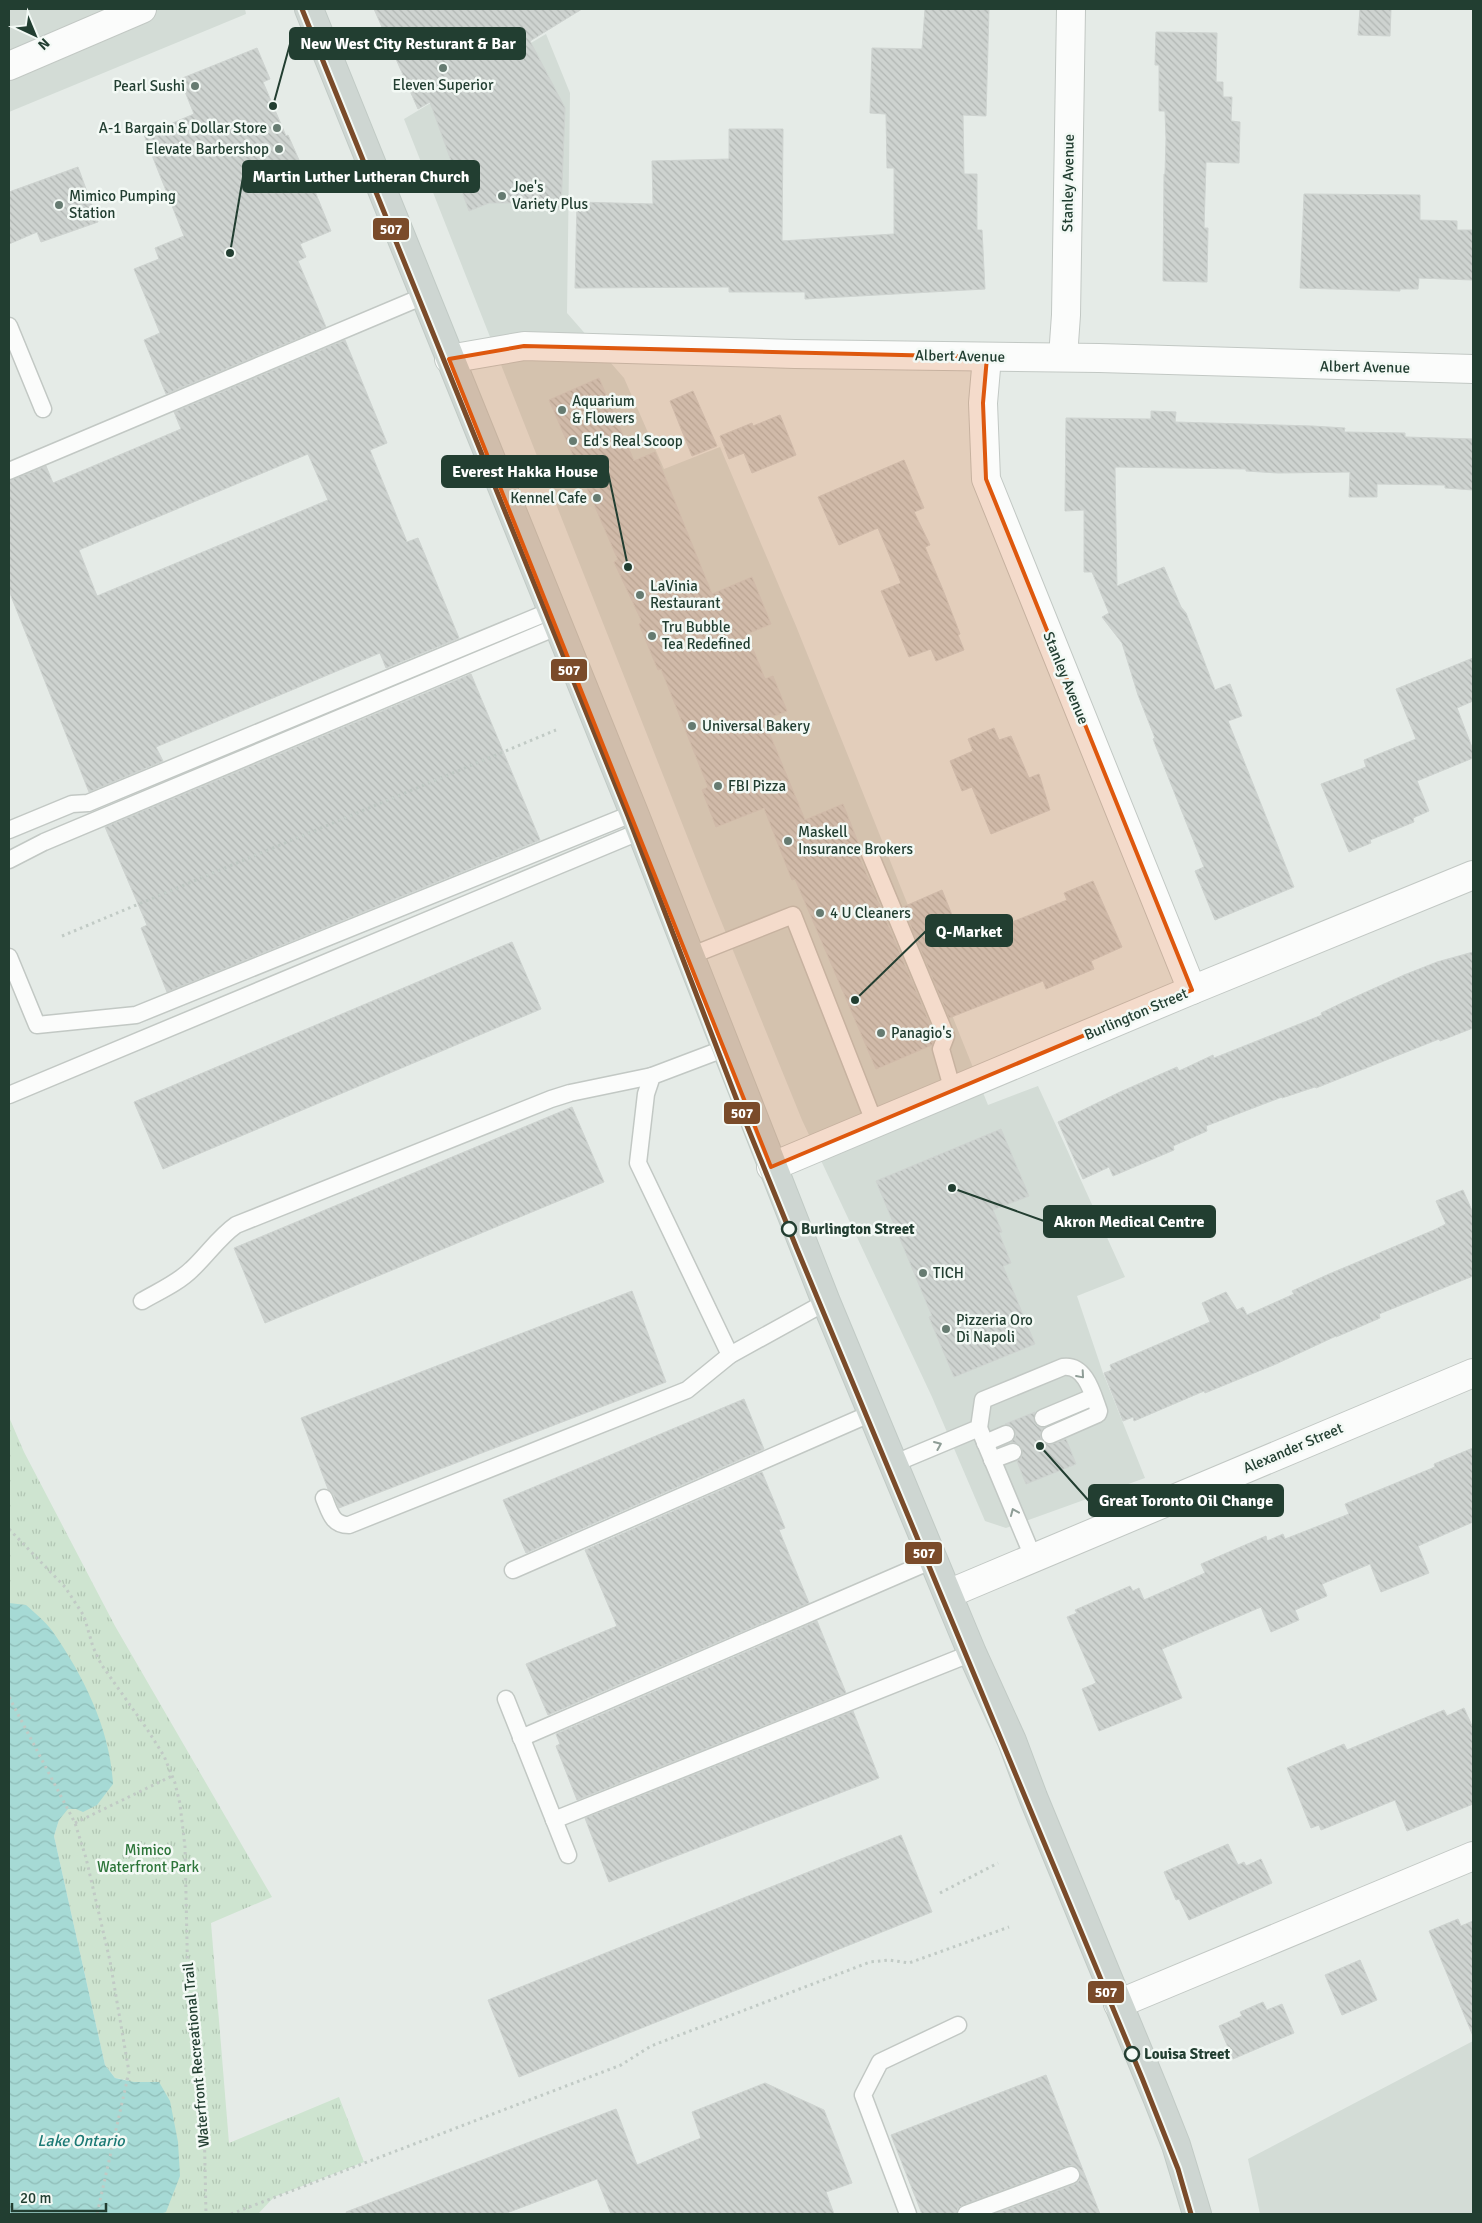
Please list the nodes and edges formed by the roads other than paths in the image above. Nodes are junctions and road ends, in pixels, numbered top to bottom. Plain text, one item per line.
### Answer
1 (142, 9) edge
2 (309, 9) edge
3 (1071, 9) edge
4 (9, 66) edge
5 (424, 296) junction
6 (9, 326) edge
7 (988, 357) junction
8 (1063, 357) junction
9 (449, 358) junction
10 (1473, 369) edge
11 (42, 409) dead end
12 (9, 471) edge
13 (556, 618) junction
14 (637, 822) junction
15 (9, 830) edge
16 (870, 854) dead end
17 (9, 860) edge
18 (1473, 875) edge
19 (690, 956) junction
20 (10, 964) edge
21 (1192, 990) junction
22 (726, 1048) junction
23 (652, 1076) junction
24 (953, 1091) junction
25 (9, 1095) edge
26 (876, 1124) junction
27 (771, 1167) junction
28 (142, 1301) dead end
29 (826, 1302) junction
30 (730, 1355) junction
31 (1473, 1373) edge
32 (1093, 1397) junction
33 (872, 1413) junction
34 (1043, 1418) dead end
35 (978, 1428) junction
36 (1006, 1434) dead end
37 (1050, 1435) dead end
38 (985, 1443) junction
39 (1013, 1452) dead end
40 (992, 1460) junction
41 (893, 1464) junction
42 (324, 1498) dead end
43 (1034, 1557) junction
44 (933, 1560) junction
45 (513, 1570) dead end
46 (948, 1594) junction
47 (972, 1653) junction
48 (506, 1699) dead end
49 (522, 1738) junction
50 (554, 1820) junction
51 (568, 1855) dead end
52 (1473, 1856) edge
53 (1118, 2004) junction
54 (958, 2025) dead end
55 (1071, 2175) dead end
56 (908, 2214) edge
57 (966, 2214) edge
58 (1197, 2214) edge

1 - 4 street
2 - 5 main road
3 - 8 street, Stanley Avenue
5 - 9 main road
5 - 12 lane
6 - 11 lane
7 - 8 street, Albert Avenue
7 - 9 street, Albert Avenue
7 - 21 street, Stanley Avenue
8 - 10 street, Albert Avenue
9 - 13 main road
13 - 14 main road
13 - 15 lane
13 - 17 lane
14 - 19 main road
14 - 20 lane
14 - 25 lane
16 - 24 lane
18 - 21 street, Burlington Street
19 - 22 main road
19 - 26 lane
21 - 24 street, Burlington Street
22 - 23 lane
22 - 27 main road
23 - 28 lane
23 - 30 lane
24 - 26 street, Burlington Street
26 - 27 street, Burlington Street
27 - 29 main road
29 - 30 lane
29 - 33 main road
30 - 42 lane
31 - 43 street, Alexander Street
32 - 34 lane
35 -> 32 lane
32 - 37 lane
33 - 41 main road
33 - 45 lane
35 - 38 lane
41 -> 35 lane
36 - 38 lane
38 - 40 lane
39 - 40 lane
43 -> 40 lane
41 - 44 main road
43 - 46 street, Alexander Street
44 - 46 main road
44 - 49 lane
46 - 47 main road
47 - 50 lane
47 - 53 main road
48 - 49 lane
49 - 50 lane
50 - 51 lane
52 - 53 street
53 - 58 main road
54 - 56 lane
55 - 57 lane

